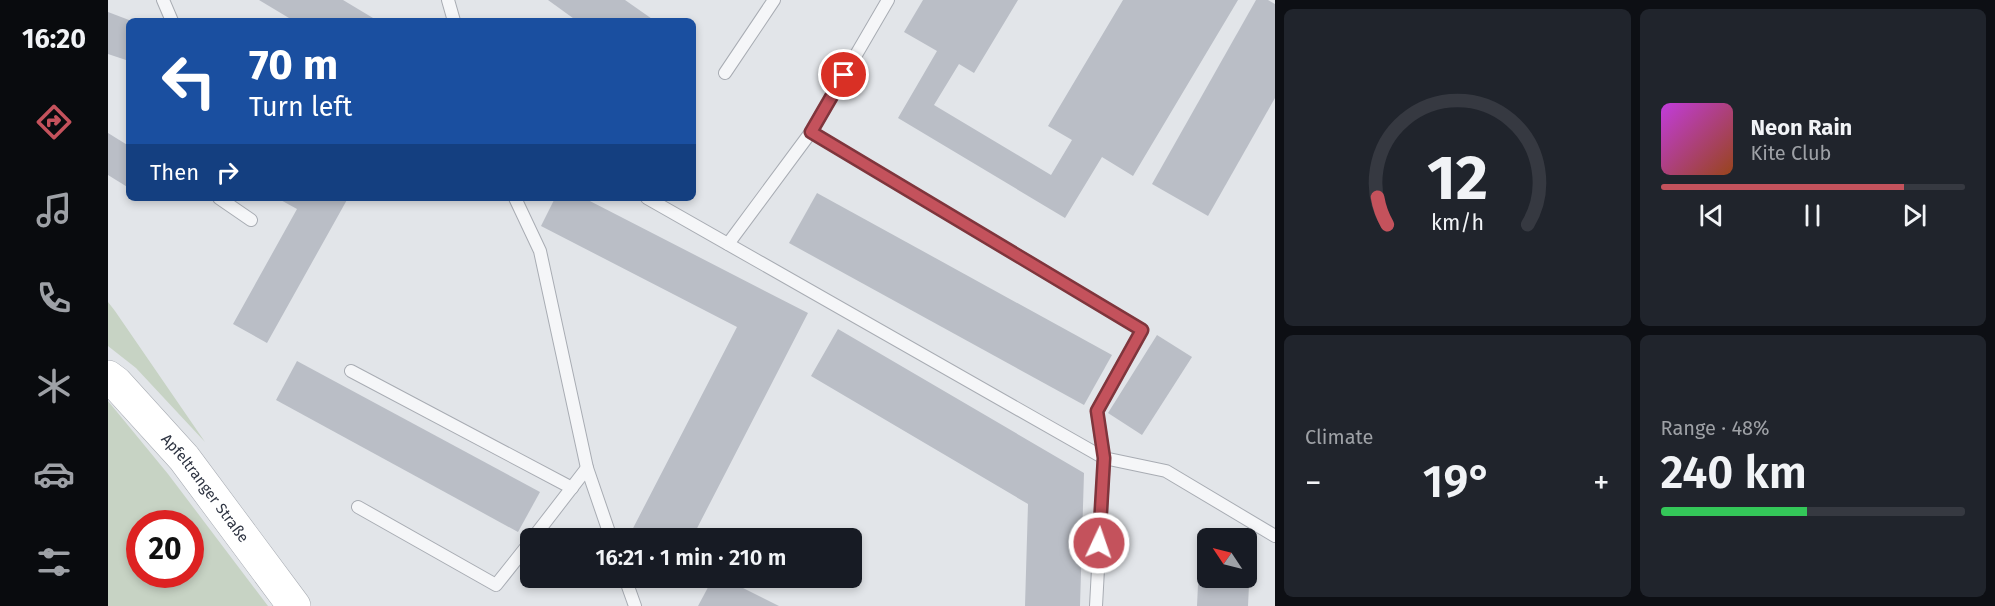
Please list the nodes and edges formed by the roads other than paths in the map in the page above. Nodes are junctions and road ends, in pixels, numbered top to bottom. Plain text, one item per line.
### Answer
1 (163, 0) edge
2 (448, 0) edge
3 (774, 0) edge
4 (888, 0) edge
5 (171, 18) edge
6 (453, 18) edge
7 (725, 73) dead end
8 (811, 132) junction
9 (223, 201) edge
10 (516, 201) edge
11 (652, 201) edge
12 (251, 220) dead end
13 (728, 244) junction
14 (351, 371) dead end
15 (108, 377) edge
16 (1104, 458) junction
17 (587, 468) junction
18 (572, 488) junction
19 (357, 507) dead end
20 (541, 528) edge
21 (608, 528) edge
22 (1275, 536) edge
23 (520, 555) edge
24 (629, 588) edge
25 (294, 606) edge
26 (635, 606) edge
27 (1096, 606) edge

1 - 5 lane
2 - 6 lane
3 - 7 lane
4 - 8 lane
8 - 13 lane
8 - 16 lane
9 - 12 lane
10 - 17 lane
11 - 13 lane
13 - 16 lane
14 - 18 lane
15 - 25 street, Apfeltranger Straße
16 - 22 lane
16 - 27 lane
17 - 18 lane
17 - 21 lane
18 - 20 lane
19 - 23 lane
24 - 26 lane

